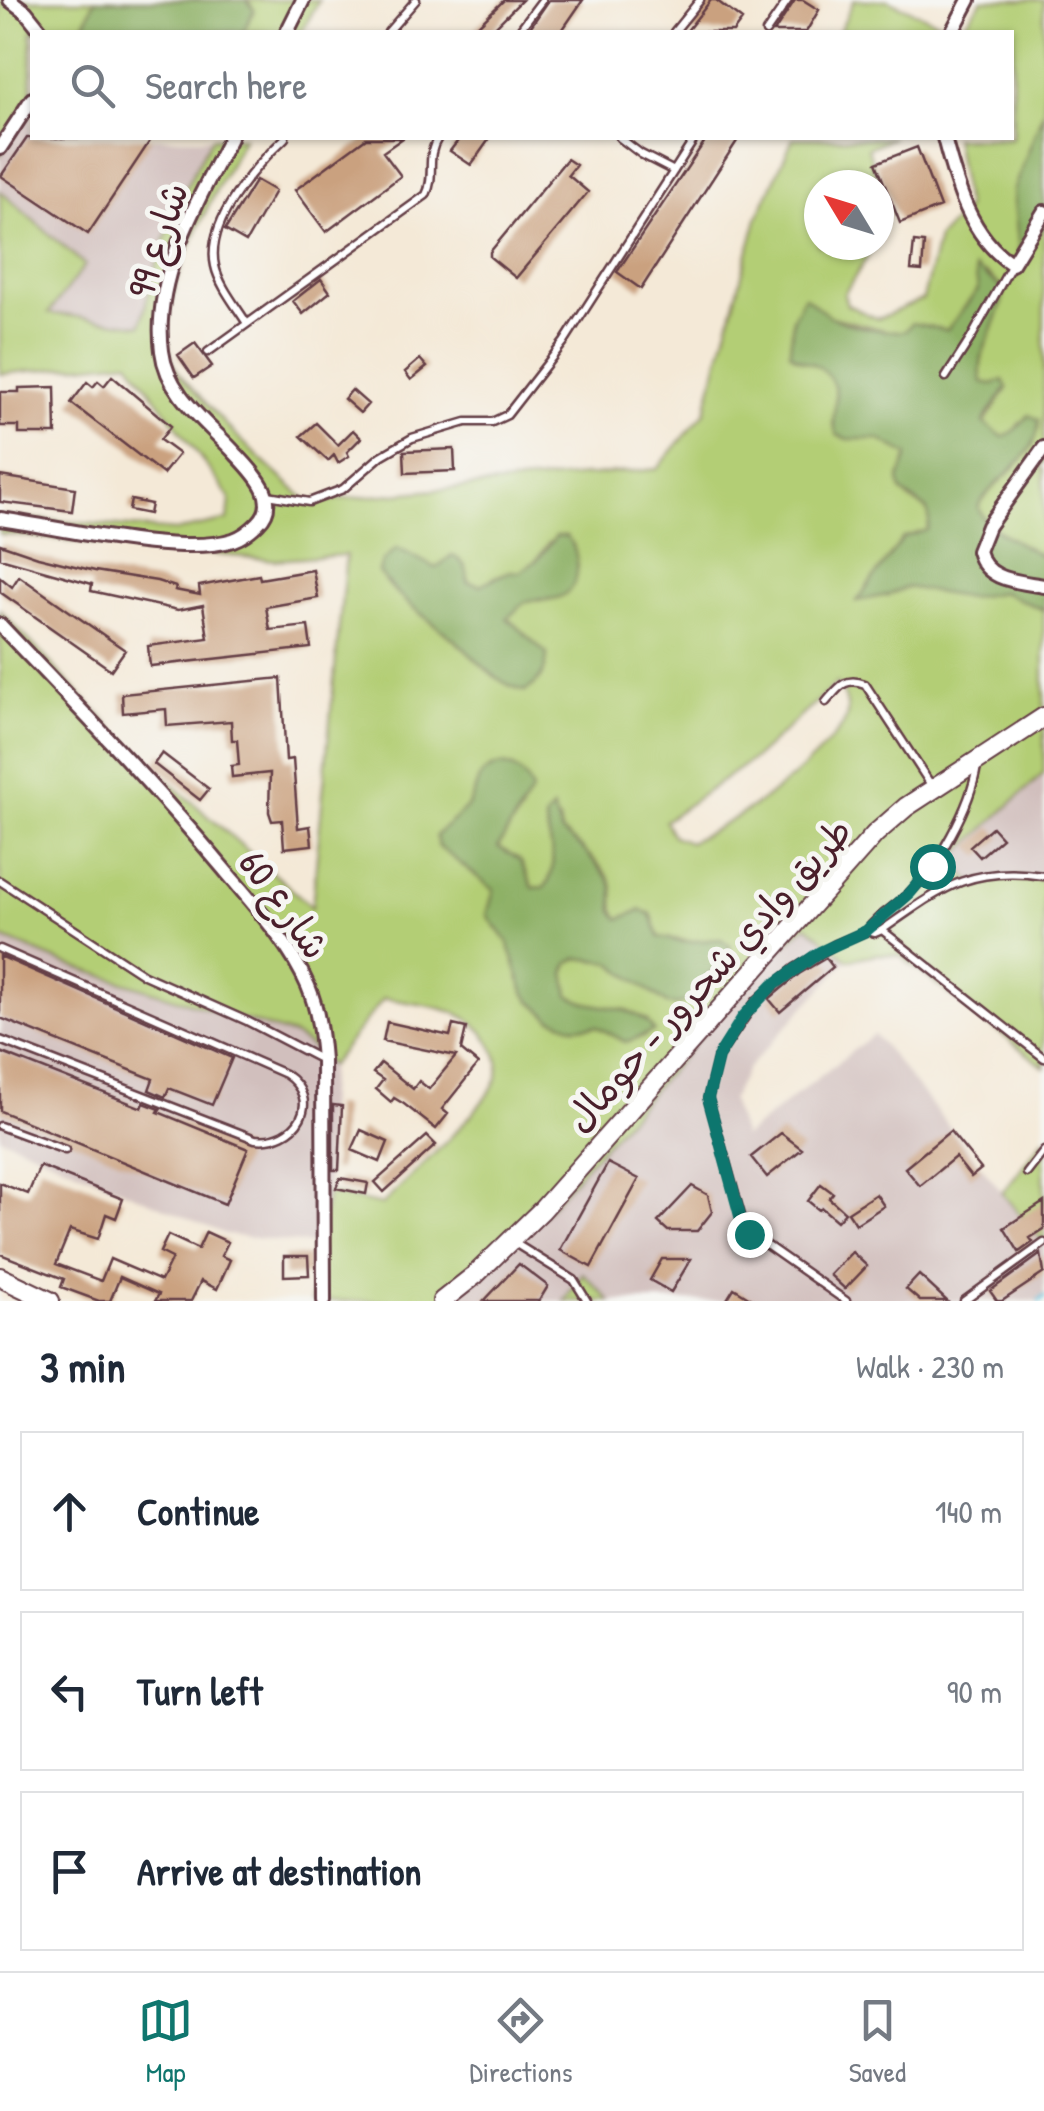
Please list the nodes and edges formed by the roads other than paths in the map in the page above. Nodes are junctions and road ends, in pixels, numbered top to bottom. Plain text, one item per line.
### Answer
1 (10, 0) edge
2 (303, 0) edge
3 (416, 0) edge
4 (542, 0) edge
5 (700, 0) edge
6 (788, 0) edge
7 (970, 0) edge
8 (40, 30) edge
9 (288, 30) edge
10 (390, 30) edge
11 (520, 30) edge
12 (676, 30) edge
13 (767, 30) edge
14 (953, 30) edge
15 (30, 103) edge
16 (229, 140) edge
17 (282, 140) edge
18 (437, 140) edge
19 (623, 140) edge
20 (694, 140) edge
21 (945, 140) edge
22 (0, 148) edge
23 (674, 171) junction
24 (1044, 212) edge
25 (1012, 264) junction
26 (246, 322) junction
27 (208, 352) dead end
28 (946, 377) dead end
29 (1044, 448) edge
30 (268, 502) junction
31 (0, 519) edge
32 (1044, 586) edge
33 (0, 625) edge
34 (826, 702) dead end
35 (1044, 717) edge
36 (978, 760) junction
37 (933, 789) junction
38 (1044, 876) edge
39 (0, 881) edge
40 (882, 930) junction
41 (866, 931) junction
42 (0, 949) edge
43 (0, 1040) edge
44 (1044, 1058) edge
45 (323, 1060) junction
46 (0, 1126) edge
47 (64, 1150) dead end
48 (1044, 1152) edge
49 (1027, 1173) dead end
50 (512, 1241) junction
51 (1044, 1243) edge
52 (0, 1277) edge
53 (50, 1301) edge
54 (324, 1301) edge
55 (442, 1301) edge
56 (586, 1301) edge
57 (846, 1301) edge
58 (964, 1301) edge

1 - 8 street
2 - 9 street
3 - 10 lane
4 - 11 lane
5 - 12 lane
6 - 13 lane
7 - 14 street
15 - 22 street
16 - 30 street, شارع 99
17 - 26 lane
18 - 26 lane
19 - 23 lane
20 - 23 lane
21 - 25 street
23 - 30 lane
24 - 25 street
25 - 28 lane
26 - 27 lane
29 - 32 street
30 - 31 street
33 - 45 street, شارع 60
34 - 37 lane
35 - 36 main road, طريق وادي شحرور - حومال
36 - 37 main road, طريق وادي شحرور - حومال
36 - 41 lane
37 - 50 main road, طريق وادي شحرور - حومال
38 - 40 lane
39 - 45 lane
40 - 41 lane
40 - 44 lane
41 - 57 lane
42 - 43 lane
45 - 54 street, شارع 60
46 - 47 lane
48 - 49 lane
50 - 55 main road, طريق وادي شحرور - حومال
50 - 56 lane
51 - 58 lane
52 - 53 main road

